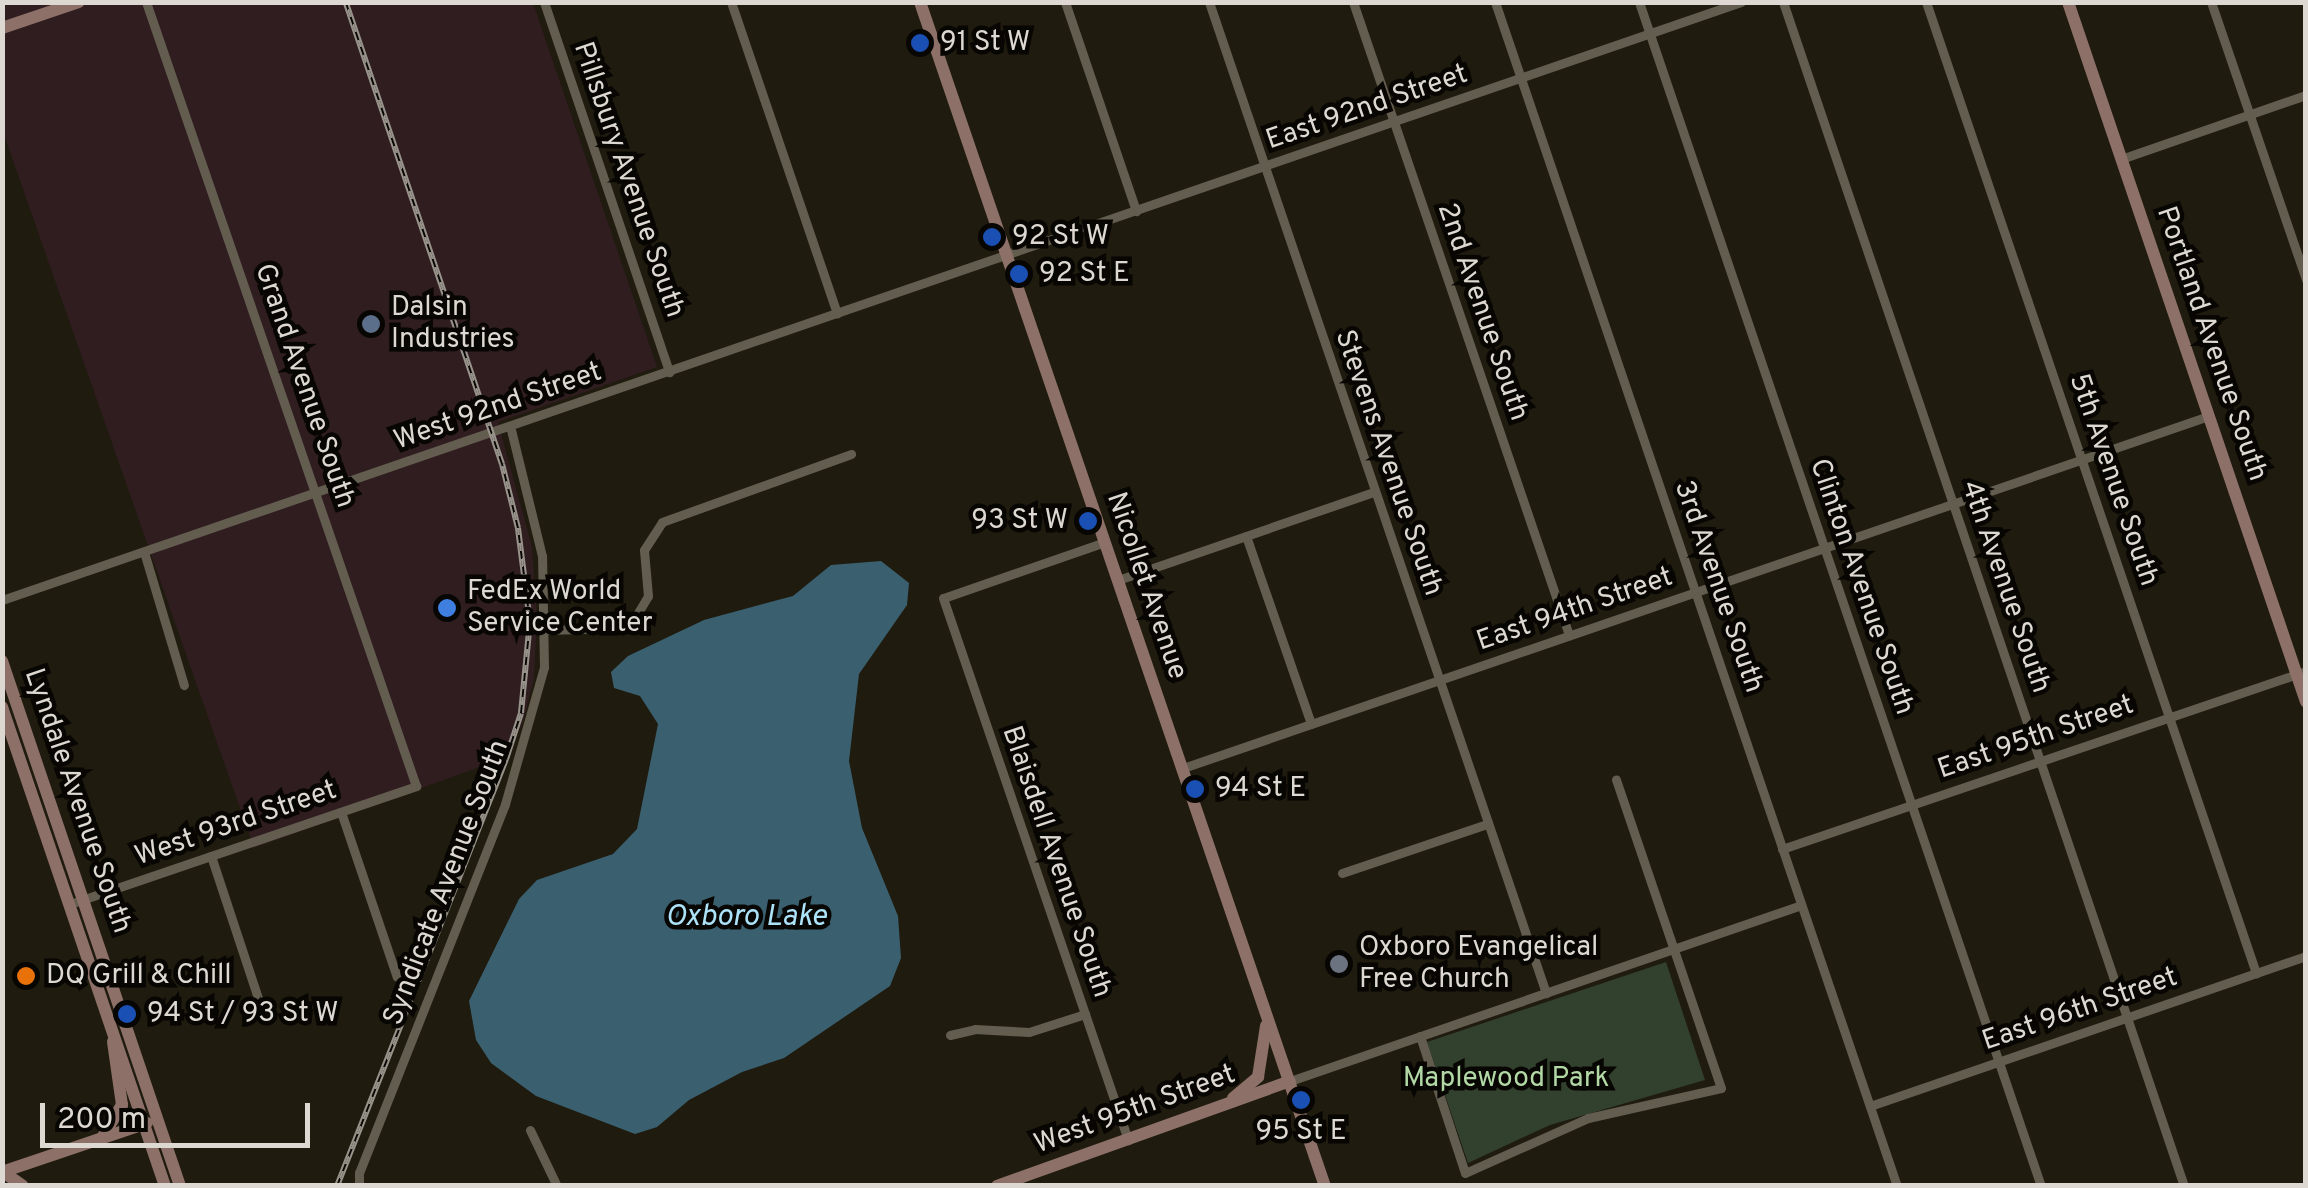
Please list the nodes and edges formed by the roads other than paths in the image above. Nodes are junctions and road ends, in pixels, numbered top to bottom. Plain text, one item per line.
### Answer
1 (78, 2) edge
2 (146, 2) edge
3 (544, 2) edge
4 (731, 2) edge
5 (920, 2) edge
6 (1064, 2) edge
7 (1209, 2) edge
8 (1353, 2) edge
9 (1495, 2) edge
10 (1639, 2) edge
11 (1741, 2) edge
12 (1782, 2) edge
13 (1926, 2) edge
14 (2068, 2) edge
15 (2211, 2) edge
16 (2, 28) edge
17 (1650, 34) junction
18 (1521, 78) junction
19 (2306, 96) edge
20 (2250, 115) junction
21 (1394, 122) junction
22 (2121, 159) junction
23 (1264, 166) junction
24 (1136, 211) junction
25 (1007, 255) junction
26 (2306, 280) edge
27 (837, 313) junction
28 (670, 372) junction
29 (2209, 416) junction
30 (510, 426) junction
31 (851, 454) dead end
32 (2082, 460) junction
33 (1374, 492) junction
34 (317, 493) junction
35 (1953, 503) junction
36 (1246, 536) junction
37 (1105, 542) junction
38 (1824, 548) junction
39 (144, 552) junction
40 (1118, 580) junction
41 (1696, 592) junction
42 (2, 600) edge
43 (546, 630) junction
44 (1569, 636) junction
45 (2, 661) edge
46 (2301, 673) edge
47 (1438, 680) junction
48 (184, 685) dead end
49 (2306, 702) edge
50 (2, 707) edge
51 (2170, 717) junction
52 (1311, 724) junction
53 (2040, 761) junction
54 (1183, 768) junction
55 (1616, 779) dead end
56 (416, 786) joint
57 (1912, 804) junction
58 (341, 812) junction
59 (1487, 824) junction
60 (1782, 848) junction
61 (211, 856) junction
62 (1342, 873) dead end
63 (85, 899) junction
64 (70, 904) junction
65 (1801, 906) junction
66 (1674, 950) junction
67 (2306, 956) edge
68 (2256, 973) junction
69 (397, 977) dead end
70 (1546, 993) junction
71 (258, 998) dead end
72 (1266, 1013) junction
73 (1084, 1014) junction
74 (2127, 1018) junction
75 (113, 1034) junction
76 (950, 1035) dead end
77 (1420, 1036) junction
78 (1999, 1062) junction
79 (1290, 1081) junction
80 (1870, 1106) junction
81 (1220, 1107) junction
82 (150, 1122) junction
83 (530, 1130) dead end
84 (101, 1139) junction
85 (1128, 1140) junction
86 (3, 1172) edge
87 (23, 1186) edge
88 (165, 1186) edge
89 (180, 1186) edge
90 (360, 1186) edge
91 (557, 1186) edge
92 (997, 1186) edge
93 (1325, 1186) edge
94 (1897, 1186) edge
95 (2041, 1186) edge
96 (2184, 1186) edge

1 - 16 main road
2 - 34 street, Grand Avenue South
3 - 28 street, Pillsbury Avenue South
4 - 27 street
5 - 25 main road, Nicollet Avenue
6 - 24 street
7 - 23 street, Stevens Avenue South
8 - 21 street, 2nd Avenue South
9 - 18 street, 3rd Avenue South
10 - 17 street, Clinton Avenue South
11 - 17 street, East 92nd Street
12 - 35 street, 4th Avenue South
13 - 32 street, 5th Avenue South
14 - 22 main road, Portland Avenue South
15 - 20 street
17 - 18 street, East 92nd Street
17 - 38 street, Clinton Avenue South
18 - 21 street, East 92nd Street
18 - 41 street, 3rd Avenue South
19 - 20 street
20 - 22 street
20 - 26 street
21 - 23 street, East 92nd Street
21 - 44 street, 2nd Avenue South
22 - 29 main road, Portland Avenue South
23 - 24 street, East 92nd Street
23 - 33 street, Stevens Avenue South
24 - 25 street, East 92nd Street
25 - 27 street, West 92nd Street
25 - 37 main road, Nicollet Avenue
27 - 28 street, West 92nd Street
28 - 30 street, West 92nd Street
29 - 32 street, East 94th Street
29 - 46 main road, Portland Avenue South
30 - 34 street, West 92nd Street
30 - 43 street, Syndicate Avenue South
31 - 43 street
32 - 35 street, East 94th Street
32 - 51 street, 5th Avenue South
33 - 36 street
33 - 47 street, Stevens Avenue South
34 - 39 street, West 92nd Street
34 - 56 street, Grand Avenue South
35 - 38 street, East 94th Street
35 - 53 street, 4th Avenue South
36 - 40 street
36 - 52 street
37 - 40 main road, Nicollet Avenue
37 - 73 street, Blaisdell Avenue South
38 - 41 street, East 94th Street
38 - 57 street, Clinton Avenue South
39 - 42 street, West 92nd Street
39 - 48 street
40 - 54 main road, Nicollet Avenue
41 - 44 street, East 94th Street
41 - 60 street, 3rd Avenue South
43 - 90 street, Syndicate Avenue South
44 - 47 street, East 94th Street
45 - 63 main road, Lyndale Avenue South
46 - 49 main road, Portland Avenue South
46 - 51 street, East 95th Street
47 - 52 street, East 94th Street
47 - 59 street, Stevens Avenue South
50 - 64 main road, Lyndale Avenue South
51 - 53 street, East 95th Street
51 - 68 street, 5th Avenue South
52 - 54 street, East 94th Street
53 - 57 street, East 95th Street
53 - 74 street, 4th Avenue South
54 - 72 main road, Nicollet Avenue
55 - 66 street
56 - 58 street, West 93rd Street
57 - 60 street, East 95th Street
57 - 78 street, Clinton Avenue South
58 - 61 street, West 93rd Street
58 - 69 street
59 - 62 street
59 - 70 street, Stevens Avenue South
60 - 65 street, 3rd Avenue South
61 - 63 street, West 93rd Street
61 - 71 street
63 - 64 street, West 93rd Street
63 - 82 main road, Lyndale Avenue South
64 - 75 main road, Lyndale Avenue South
65 - 66 street
65 - 80 street, 3rd Avenue South
66 - 70 street
66 - 77 street
67 - 68 street, East 96th Street
68 - 74 street, East 96th Street
70 - 77 street
72 - 79 main road, Nicollet Avenue
72 - 81 main road
73 - 76 street
73 - 85 street, Blaisdell Avenue South
74 - 78 street, East 96th Street
74 - 96 street, 4th Avenue South
75 - 82 main road, Lyndale Avenue South
75 - 84 main road
77 - 79 street
78 - 80 street, East 96th Street
78 - 95 street, Clinton Avenue South
79 - 81 main road, West 95th Street
79 - 93 main road, Nicollet Avenue
80 - 94 street, 3rd Avenue South
81 - 85 main road, West 95th Street
82 - 84 main road
82 - 88 main road, Lyndale Avenue South
82 - 89 main road, Lyndale Avenue South
83 - 91 street
84 - 86 main road
85 - 92 main road, West 95th Street
86 - 87 main road

